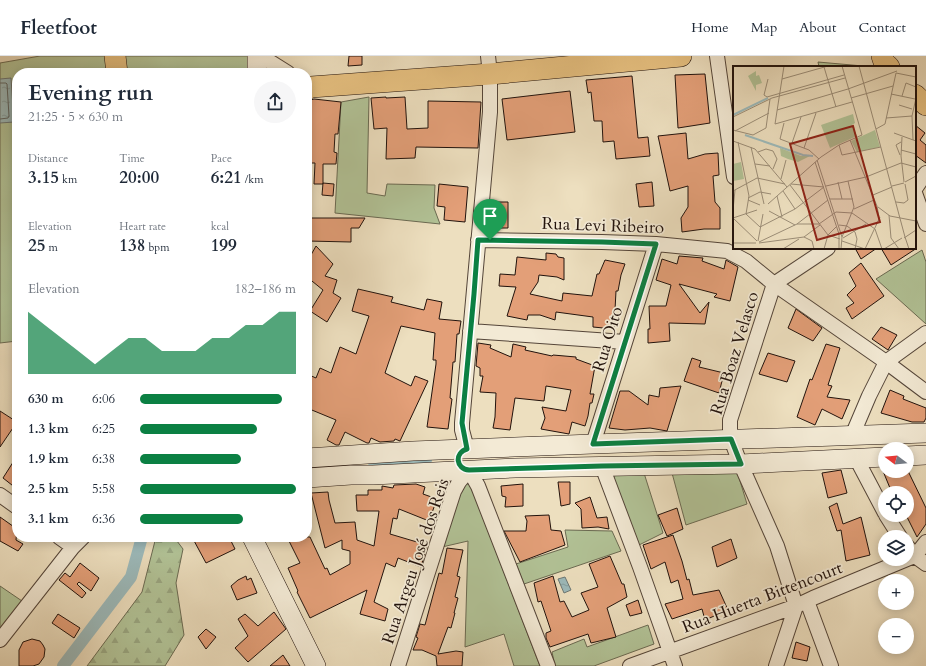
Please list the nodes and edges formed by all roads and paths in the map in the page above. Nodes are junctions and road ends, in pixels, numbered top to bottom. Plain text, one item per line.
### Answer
1 (115, 56) edge
2 (257, 56) edge
3 (261, 56) edge
4 (670, 56) edge
5 (717, 56) edge
6 (489, 65) edge
7 (116, 68) edge
8 (257, 68) edge
9 (280, 68) edge
10 (312, 87) edge
11 (916, 96) edge
12 (926, 105) edge
13 (733, 170) edge
14 (926, 173) edge
15 (916, 188) edge
16 (916, 196) edge
17 (926, 224) edge
18 (478, 240) junction
19 (656, 244) junction
20 (730, 248) edge
21 (826, 249) edge
22 (744, 255) edge
23 (774, 284) junction
24 (470, 331) junction
25 (926, 333) edge
26 (624, 342) junction
27 (886, 362) junction
28 (926, 392) edge
29 (926, 434) edge
30 (852, 436) junction
31 (593, 444) junction
32 (467, 449) junction
33 (736, 452) junction
34 (926, 455) edge
35 (878, 456) edge
36 (914, 456) edge
37 (312, 458) edge
38 (856, 458) junction
39 (602, 466) junction
40 (469, 470) junction
41 (312, 478) edge
42 (0, 496) edge
43 (878, 499) edge
44 (12, 504) edge
45 (78, 542) edge
46 (254, 542) edge
47 (926, 542) edge
48 (914, 555) edge
49 (891, 566) edge
50 (802, 604) junction
51 (0, 640) edge
52 (669, 652) junction
53 (316, 666) edge
54 (398, 666) edge
55 (548, 666) edge
56 (630, 666) edge
57 (675, 666) edge
58 (776, 666) edge
59 (831, 666) edge

1 - 7 main road
2 - 8 street
3 - 9 street
4 - 6 main road
5 - 13 street
6 - 10 main road
6 - 18 street
11 - 12 main road
14 - 15 street
16 - 17 street
18 - 19 street, Rua Levi Ribeiro
18 - 24 street
19 - 20 street, Rua Levi Ribeiro
19 - 26 street, Rua Oito
20 - 22 street, Rua Levi Ribeiro
21 - 23 street, Rua Boaz Velasco
22 - 23 street, Rua Levi Ribeiro
23 - 27 street, Rua Levi Ribeiro
23 - 33 street, Rua Boaz Velasco
24 - 26 street
24 - 32 street
25 - 27 street
26 - 31 street, Rua Oito
27 - 28 street, Rua Levi Ribeiro
27 - 30 street
29 - 30 street
30 - 33 street
31 - 32 street
31 - 33 street
32 - 37 street
32 - 40 street
33 - 38 street
33 - 39 street
33 - 50 street, Rua Boaz Velasco
34 - 36 street
35 - 38 street
38 - 43 street
39 - 40 street
39 - 52 street
40 - 41 street
40 - 54 street, Rua Argeu José dos Reis
40 - 55 street
42 - 44 street
45 - 51 street
46 - 53 street
47 - 48 street
49 - 50 street, Rua Huerta Bittencourt
50 - 52 street, Rua Huerta Bittencourt
50 - 58 street
50 - 59 street, Rua Boaz Velasco
52 - 56 street, Rua Huerta Bittencourt
52 - 57 street

